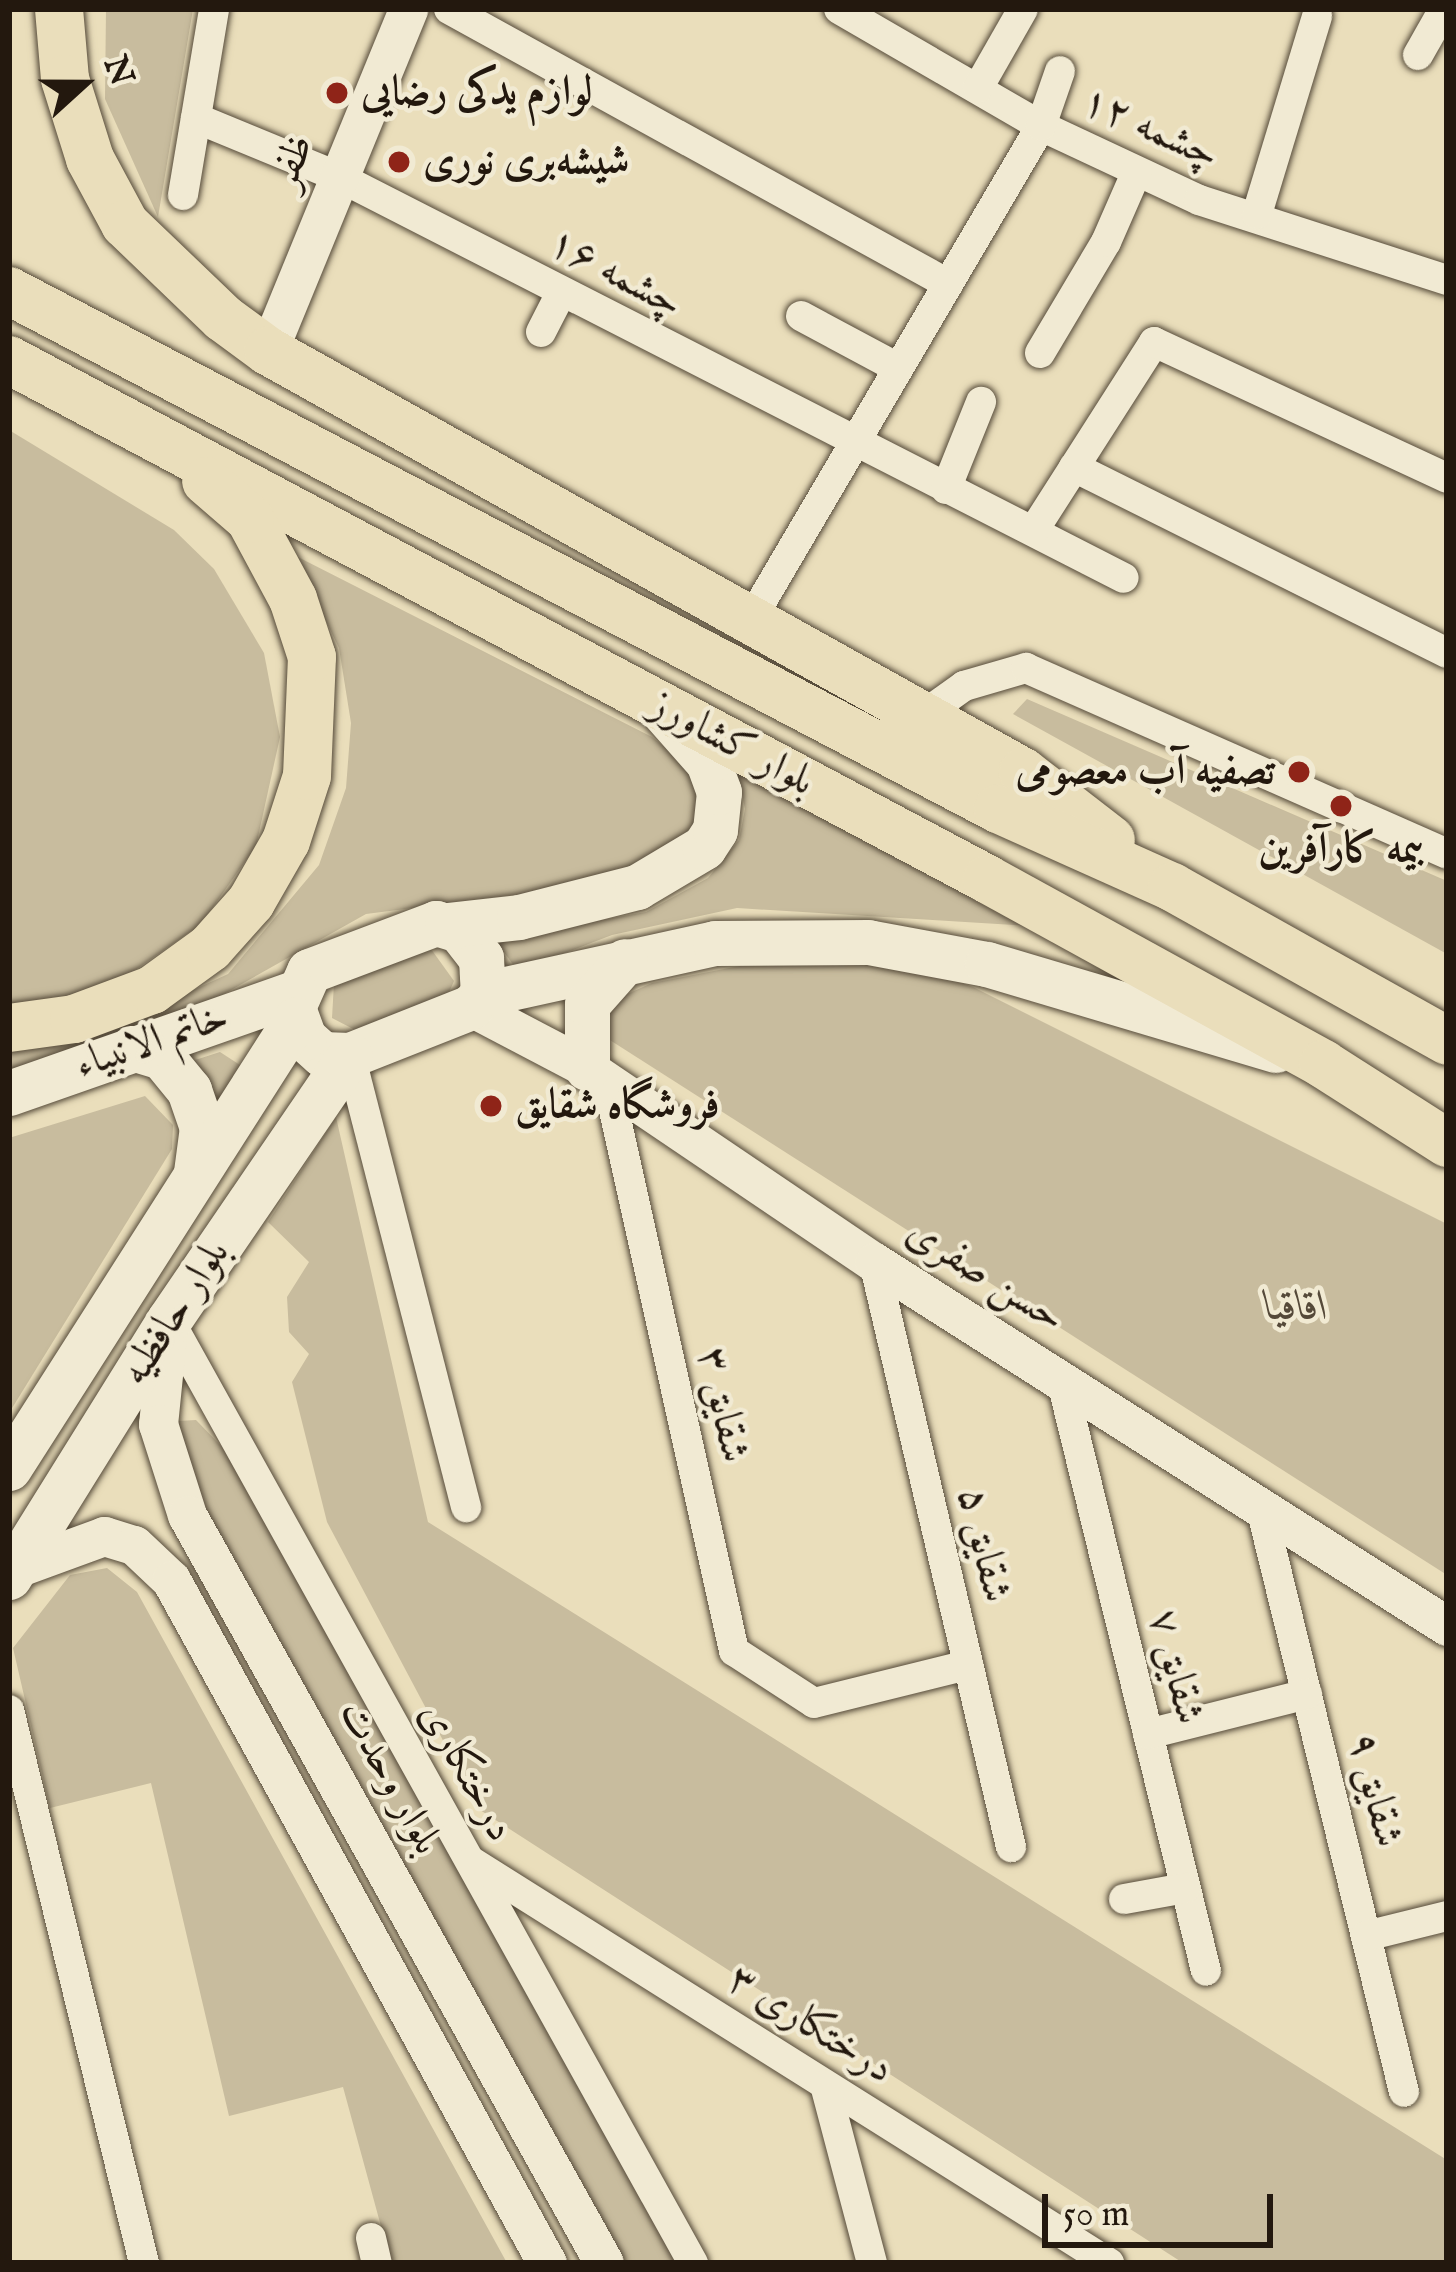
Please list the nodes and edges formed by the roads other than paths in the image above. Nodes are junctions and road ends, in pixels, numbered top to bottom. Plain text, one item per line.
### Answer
1 (59, 9) edge
2 (214, 9) edge
3 (407, 9) edge
4 (449, 9) edge
5 (839, 9) edge
6 (1022, 9) edge
7 (1444, 9) edge
8 (1318, 11) edge
9 (1418, 56) dead end
10 (1060, 71) dead end
11 (978, 88) junction
12 (196, 118) junction
13 (1041, 126) junction
14 (1137, 171) junction
15 (339, 177) junction
16 (183, 195) dead end
17 (1256, 214) junction
18 (1447, 280) edge
19 (948, 284) junction
20 (9, 291) edge
21 (561, 293) junction
22 (801, 316) dead end
23 (541, 332) dead end
24 (268, 351) junction
25 (1040, 353) dead end
26 (9, 360) edge
27 (898, 368) junction
28 (981, 402) dead end
29 (153, 434) junction
30 (852, 446) junction
31 (1074, 467) junction
32 (1447, 478) edge
33 (946, 489) junction
34 (1034, 530) junction
35 (1124, 578) dead end
36 (750, 621) junction
37 (1447, 653) edge
38 (656, 704) junction
39 (922, 716) junction
40 (1447, 854) edge
41 (1172, 887) junction
42 (447, 925) junction
43 (625, 961) junction
44 (477, 1001) junction
45 (295, 1006) junction
46 (9, 1028) edge
47 (1447, 1040) edge
48 (132, 1048) junction
49 (350, 1055) junction
50 (1323, 1064) junction
51 (597, 1076) junction
52 (9, 1093) edge
53 (1447, 1143) edge
54 (195, 1175) junction
55 (874, 1262) junction
56 (169, 1320) junction
57 (1062, 1382) junction
58 (9, 1468) edge
59 (466, 1507) dead end
60 (1261, 1508) junction
61 (12, 1573) edge
62 (1447, 1626) edge
63 (968, 1665) junction
64 (1307, 1694) junction
65 (9, 1710) edge
66 (1148, 1734) junction
67 (1011, 1847) dead end
68 (466, 1858) junction
69 (1186, 1888) junction
70 (1124, 1899) dead end
71 (1447, 1916) edge
72 (1366, 1936) junction
73 (1206, 1971) dead end
74 (826, 2084) junction
75 (1404, 2092) dead end
76 (1106, 2262) edge
77 (144, 2263) edge
78 (547, 2263) edge
79 (604, 2263) edge
80 (693, 2263) edge
81 (872, 2263) edge

1 - 24 main road
2 - 12 street
3 - 15 street, ظفر
4 - 19 street
5 - 11 street, چشمه ۱۲
6 - 11 street
7 - 9 street
8 - 17 street
10 - 13 street
11 - 13 street, چشمه ۱۲
12 - 15 street, چشمه ۱۶
12 - 16 street
13 - 14 street, چشمه ۱۲
13 - 19 street
14 - 17 street, چشمه ۱۲
14 - 25 street
15 - 21 street, چشمه ۱۶
15 - 24 street, ظفر
17 - 18 street, چشمه ۱۲
19 - 27 street
20 - 41 main road, بلوار کشاورز
21 - 23 street
21 - 30 street, چشمه ۱۶
22 - 27 street
24 - 36 main road
26 - 29 main road, بلوار کشاورز
27 - 30 street
28 - 33 street
29 - 38 main road, بلوار کشاورز
29 - 46 main road
30 - 33 street, چشمه ۱۶
30 - 36 street
31 - 32 street
31 - 34 street
31 - 37 street
33 - 34 street, چشمه ۱۶
34 - 35 street, چشمه ۱۶
36 - 39 main road
38 - 42 main road
38 - 50 main road, بلوار کشاورز
39 - 40 street
39 - 41 main road
41 - 47 main road, بلوار کشاورز
42 - 44 main road
42 - 45 main road
43 - 44 main road
43 - 50 main road
43 - 51 main road
44 - 49 main road
44 - 51 street, حسن صفری
45 - 48 main road, خاتم الانبیاء
45 - 49 main road
45 - 54 main road, بلوار حافظیه
48 - 52 main road, خاتم الانبیاء
48 - 54 main road
49 - 56 main road, بلوار حافظیه
49 - 59 street
50 - 53 main road, بلوار کشاورز
51 - 55 street, حسن صفری
51 - 63 street, شقایق ۳
54 - 58 main road, بلوار حافظیه
55 - 57 street, حسن صفری
55 - 63 street, شقایق ۵
56 - 61 main road, بلوار حافظیه
56 - 68 street, درختکاری
56 - 79 street, بلوار وحدت
57 - 60 street, حسن صفری
57 - 66 street, شقایق ۷
60 - 62 street, حسن صفری
60 - 64 street, شقایق ۹
61 - 78 street
63 - 67 street, شقایق ۵
64 - 66 street
64 - 72 street, شقایق ۹
65 - 77 street
66 - 69 street, شقایق ۷
68 - 74 street, درختکاری ۳
68 - 80 street, درختکاری
69 - 70 street
69 - 73 street, شقایق ۷
71 - 72 street
72 - 75 street, شقایق ۹
74 - 76 street, درختکاری ۳
74 - 81 street

